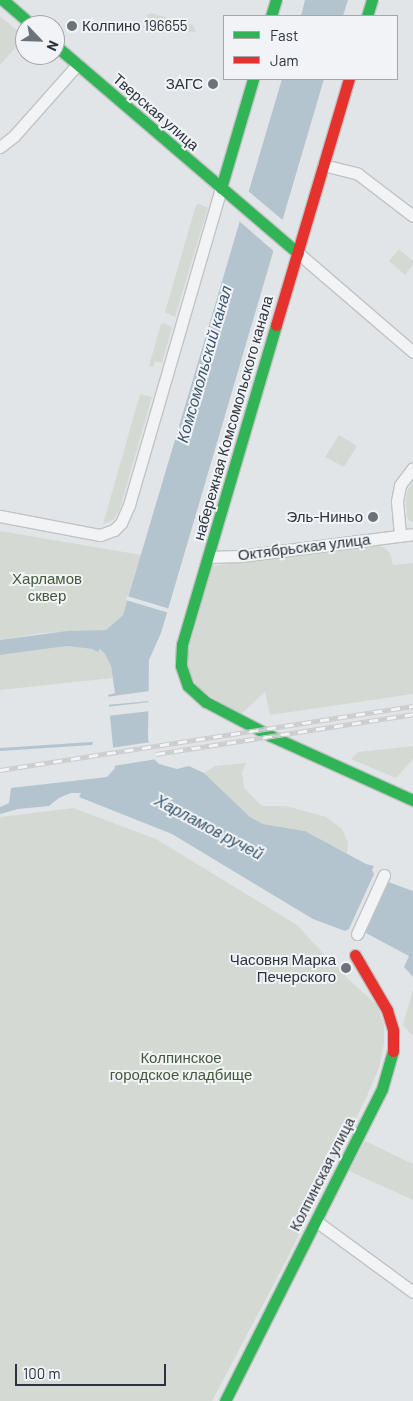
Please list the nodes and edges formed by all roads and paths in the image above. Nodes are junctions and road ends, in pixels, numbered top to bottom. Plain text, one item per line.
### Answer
1 (3, 0) edge
2 (276, 0) edge
3 (372, 0) edge
4 (20, 15) edge
5 (271, 15) edge
6 (367, 15) edge
7 (65, 53) edge
8 (78, 64) junction
9 (253, 80) edge
10 (349, 80) edge
11 (0, 147) edge
12 (323, 164) junction
13 (221, 188) junction
14 (413, 216) edge
15 (298, 253) junction
16 (413, 352) edge
17 (413, 468) edge
18 (0, 516) edge
19 (413, 534) edge
20 (400, 535) junction
21 (208, 557) junction
22 (413, 800) edge
23 (384, 875) dead end
24 (357, 934) dead end
25 (355, 955) dead end
26 (316, 1220) junction
27 (413, 1292) edge
28 (224, 1401) edge

1 - 4 street
2 - 5 street
3 - 6 street
7 - 8 street, Тверская улица
8 - 11 street
8 - 13 street, Тверская улица
9 - 13 street
10 - 12 street, набережная Комсомольского канала
12 - 14 street
12 - 15 street, набережная Комсомольского канала
13 - 15 street, Тверская улица
13 - 18 street
15 - 16 street
15 - 21 street, набережная Комсомольского канала
17 - 20 street
19 - 20 street, Октябрьская улица
20 - 21 street, Октябрьская улица
21 - 22 street, набережная Комсомольского канала
23 - 24 street
25 - 26 street, Колпинская улица
26 - 27 street
26 - 28 street, Колпинская улица

